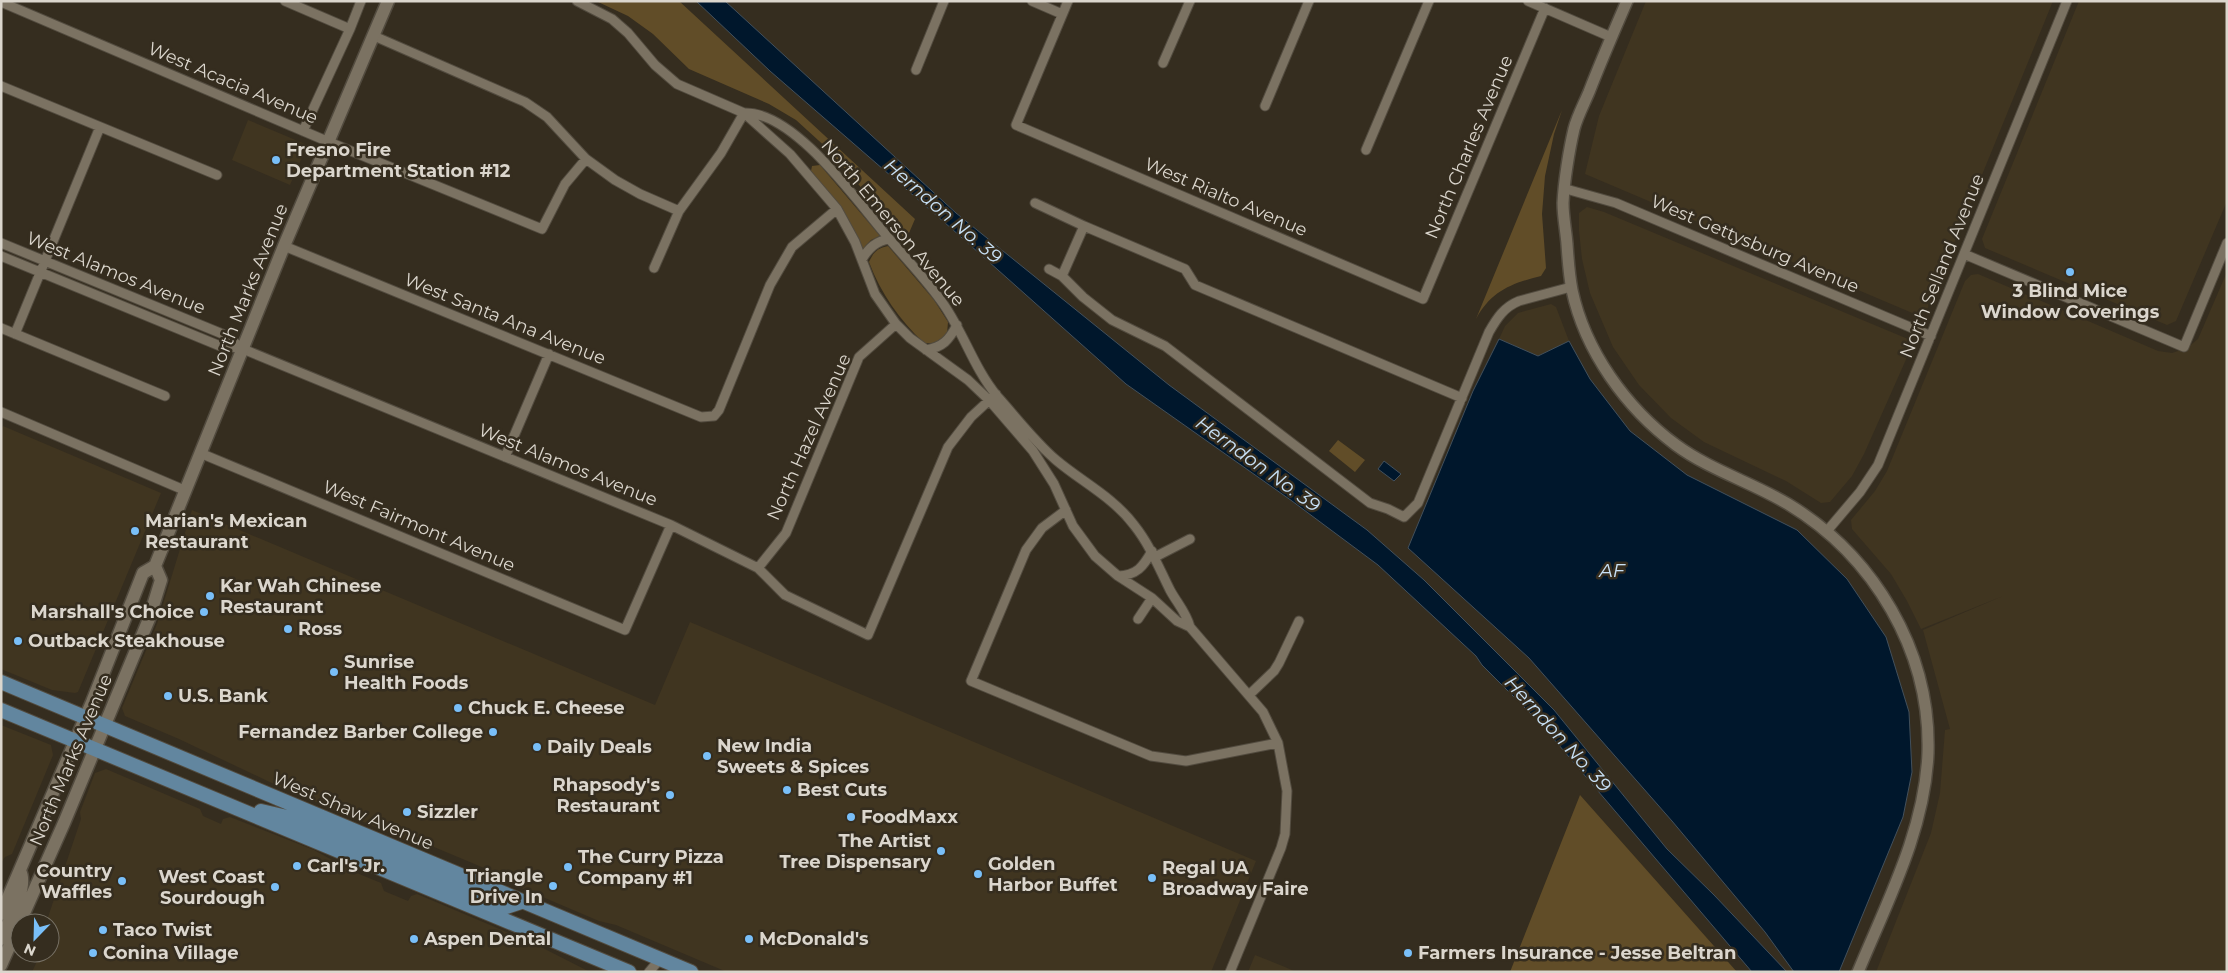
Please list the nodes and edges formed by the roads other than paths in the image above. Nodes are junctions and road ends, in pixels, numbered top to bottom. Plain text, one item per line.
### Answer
1 (285, 1) edge
2 (360, 1) edge
3 (388, 1) edge
4 (577, 1) edge
5 (944, 1) edge
6 (1032, 1) edge
7 (1068, 1) edge
8 (1190, 1) edge
9 (1309, 1) edge
10 (1429, 1) edge
11 (1528, 1) edge
12 (1627, 1) edge
13 (2067, 1) edge
14 (1, 2) edge
15 (1545, 8) junction
16 (1062, 14) junction
17 (350, 29) junction
18 (374, 36) junction
19 (1611, 37) junction
20 (1164, 63) dead end
21 (916, 70) dead end
22 (1, 86) edge
23 (1265, 106) dead end
24 (744, 113) junction
25 (100, 127) junction
26 (303, 131) junction
27 (329, 142) junction
28 (1366, 150) dead end
29 (586, 159) junction
30 (217, 175) dead end
31 (1566, 189) junction
32 (1035, 203) dead end
33 (837, 209) junction
34 (679, 211) junction
35 (1084, 226) junction
36 (889, 239) junction
37 (1, 243) edge
38 (2227, 243) edge
39 (284, 246) junction
40 (1964, 254) junction
41 (1, 256) edge
42 (862, 259) junction
43 (45, 261) junction
44 (654, 268) dead end
45 (1049, 269) dead end
46 (41, 273) junction
47 (1062, 276) junction
48 (1571, 287) junction
49 (1423, 299) joint
50 (896, 324) junction
51 (956, 325) junction
52 (1, 328) edge
53 (15, 334) junction
54 (1931, 336) junction
55 (243, 349) junction
56 (926, 350) junction
57 (549, 354) junction
58 (165, 396) dead end
59 (992, 397) junction
60 (1462, 398) junction
61 (1, 412) edge
62 (200, 453) junction
63 (505, 457) junction
64 (184, 490) junction
65 (1066, 510) junction
66 (671, 525) junction
67 (1826, 531) junction
68 (1190, 539) dead end
69 (1154, 554) junction
70 (155, 566) junction
71 (758, 568) junction
72 (1118, 576) junction
73 (1152, 598) junction
74 (1138, 619) dead end
75 (1299, 621) dead end
76 (1190, 626) junction
77 (1, 682) edge
78 (1248, 695) junction
79 (1, 710) edge
80 (85, 718) junction
81 (105, 726) junction
82 (75, 741) junction
83 (1278, 743) junction
84 (95, 750) junction
85 (221, 803) junction
86 (417, 858) junction
87 (20, 871) junction
88 (402, 876) junction
89 (521, 902) junction
90 (1, 914) edge
91 (1, 938) edge
92 (1, 964) edge
93 (660, 965) edge
94 (629, 972) edge
95 (649, 972) edge
96 (691, 972) edge
97 (1230, 972) edge
98 (1858, 972) edge

1 - 17 street
2 - 17 street
3 - 18 main road, North Marks Avenue
4 - 24 street, North Emerson Avenue
5 - 21 street
6 - 16 street
7 - 16 street
8 - 20 street
9 - 23 street
10 - 28 street
11 - 15 street
12 - 19 street
13 - 40 street, North Selland Avenue
14 - 26 street, West Acacia Avenue
15 - 19 street
15 - 49 street, North Charles Avenue
16 - 49 street, West Rialto Avenue
17 - 26 street
18 - 27 main road, North Marks Avenue
18 - 29 street
19 - 31 street
22 - 25 street
24 - 33 street, North Emerson Avenue
24 - 34 street
24 - 36 street, North Emerson Avenue
25 - 30 street
25 - 43 street
26 - 27 street, West Acacia Avenue
27 - 29 street, West Acacia Avenue
27 - 39 main road, North Marks Avenue
29 - 34 street
31 - 48 street
31 - 54 street, West Gettysburg Avenue
32 - 35 street
33 - 42 street, North Emerson Avenue
33 - 57 street, West Santa Ana Avenue
34 - 44 street
35 - 47 street
35 - 60 street
36 - 42 street
36 - 51 street, North Emerson Avenue
37 - 43 street, West Alamos Avenue
38 - 40 street
39 - 55 main road, North Marks Avenue
39 - 57 street, West Santa Ana Avenue
40 - 54 street, North Selland Avenue
41 - 46 street, West Alamos Avenue
42 - 50 street, North Emerson Avenue
43 - 46 street
43 - 55 street, West Alamos Avenue
45 - 47 street
46 - 53 street
46 - 55 street, West Alamos Avenue
47 - 60 street
48 - 60 street
48 - 67 street
50 - 56 street, North Emerson Avenue
50 - 71 street, North Hazel Avenue
51 - 56 street
51 - 59 street, North Emerson Avenue
52 - 53 street
53 - 58 street
54 - 67 street, North Selland Avenue
55 - 62 main road, North Marks Avenue
55 - 63 street, West Alamos Avenue
56 - 59 street, North Emerson Avenue
57 - 63 street
59 - 65 street, North Emerson Avenue
59 - 69 street, North Emerson Avenue
59 - 71 street, West Alamos Avenue
61 - 64 street
62 - 64 main road, North Marks Avenue
62 - 66 street, West Fairmont Avenue
63 - 66 street, West Alamos Avenue
64 - 70 main road, North Marks Avenue
65 - 72 street, North Emerson Avenue
65 - 83 street
66 - 71 street, West Alamos Avenue
67 - 98 street
68 - 69 street
69 - 72 street
69 - 76 street, North Emerson Avenue
70 - 80 main road, North Marks Avenue
70 - 81 main road, North Marks Avenue
72 - 73 street, North Emerson Avenue
73 - 74 street
73 - 76 street, North Emerson Avenue
75 - 78 street
76 - 78 street, North Emerson Avenue
77 - 80 main road, West Shaw Avenue
78 - 83 street, North Emerson Avenue
79 - 82 main road
80 - 81 main road, West Shaw Avenue
80 - 82 main road, North Marks Avenue
81 - 84 main road, North Marks Avenue
81 - 86 main road, West Shaw Avenue
82 - 84 main road
82 - 87 main road, North Marks Avenue
83 - 97 street, North Emerson Avenue
84 - 85 main road
84 - 92 main road, North Marks Avenue
85 - 86 main road
85 - 88 main road
86 - 89 main road, West Shaw Avenue
87 - 90 main road, North Marks Avenue
87 - 91 main road
88 - 89 main road
88 - 94 main road
89 - 93 main road, West Shaw Avenue
93 - 95 street
93 - 96 main road, West Shaw Avenue

